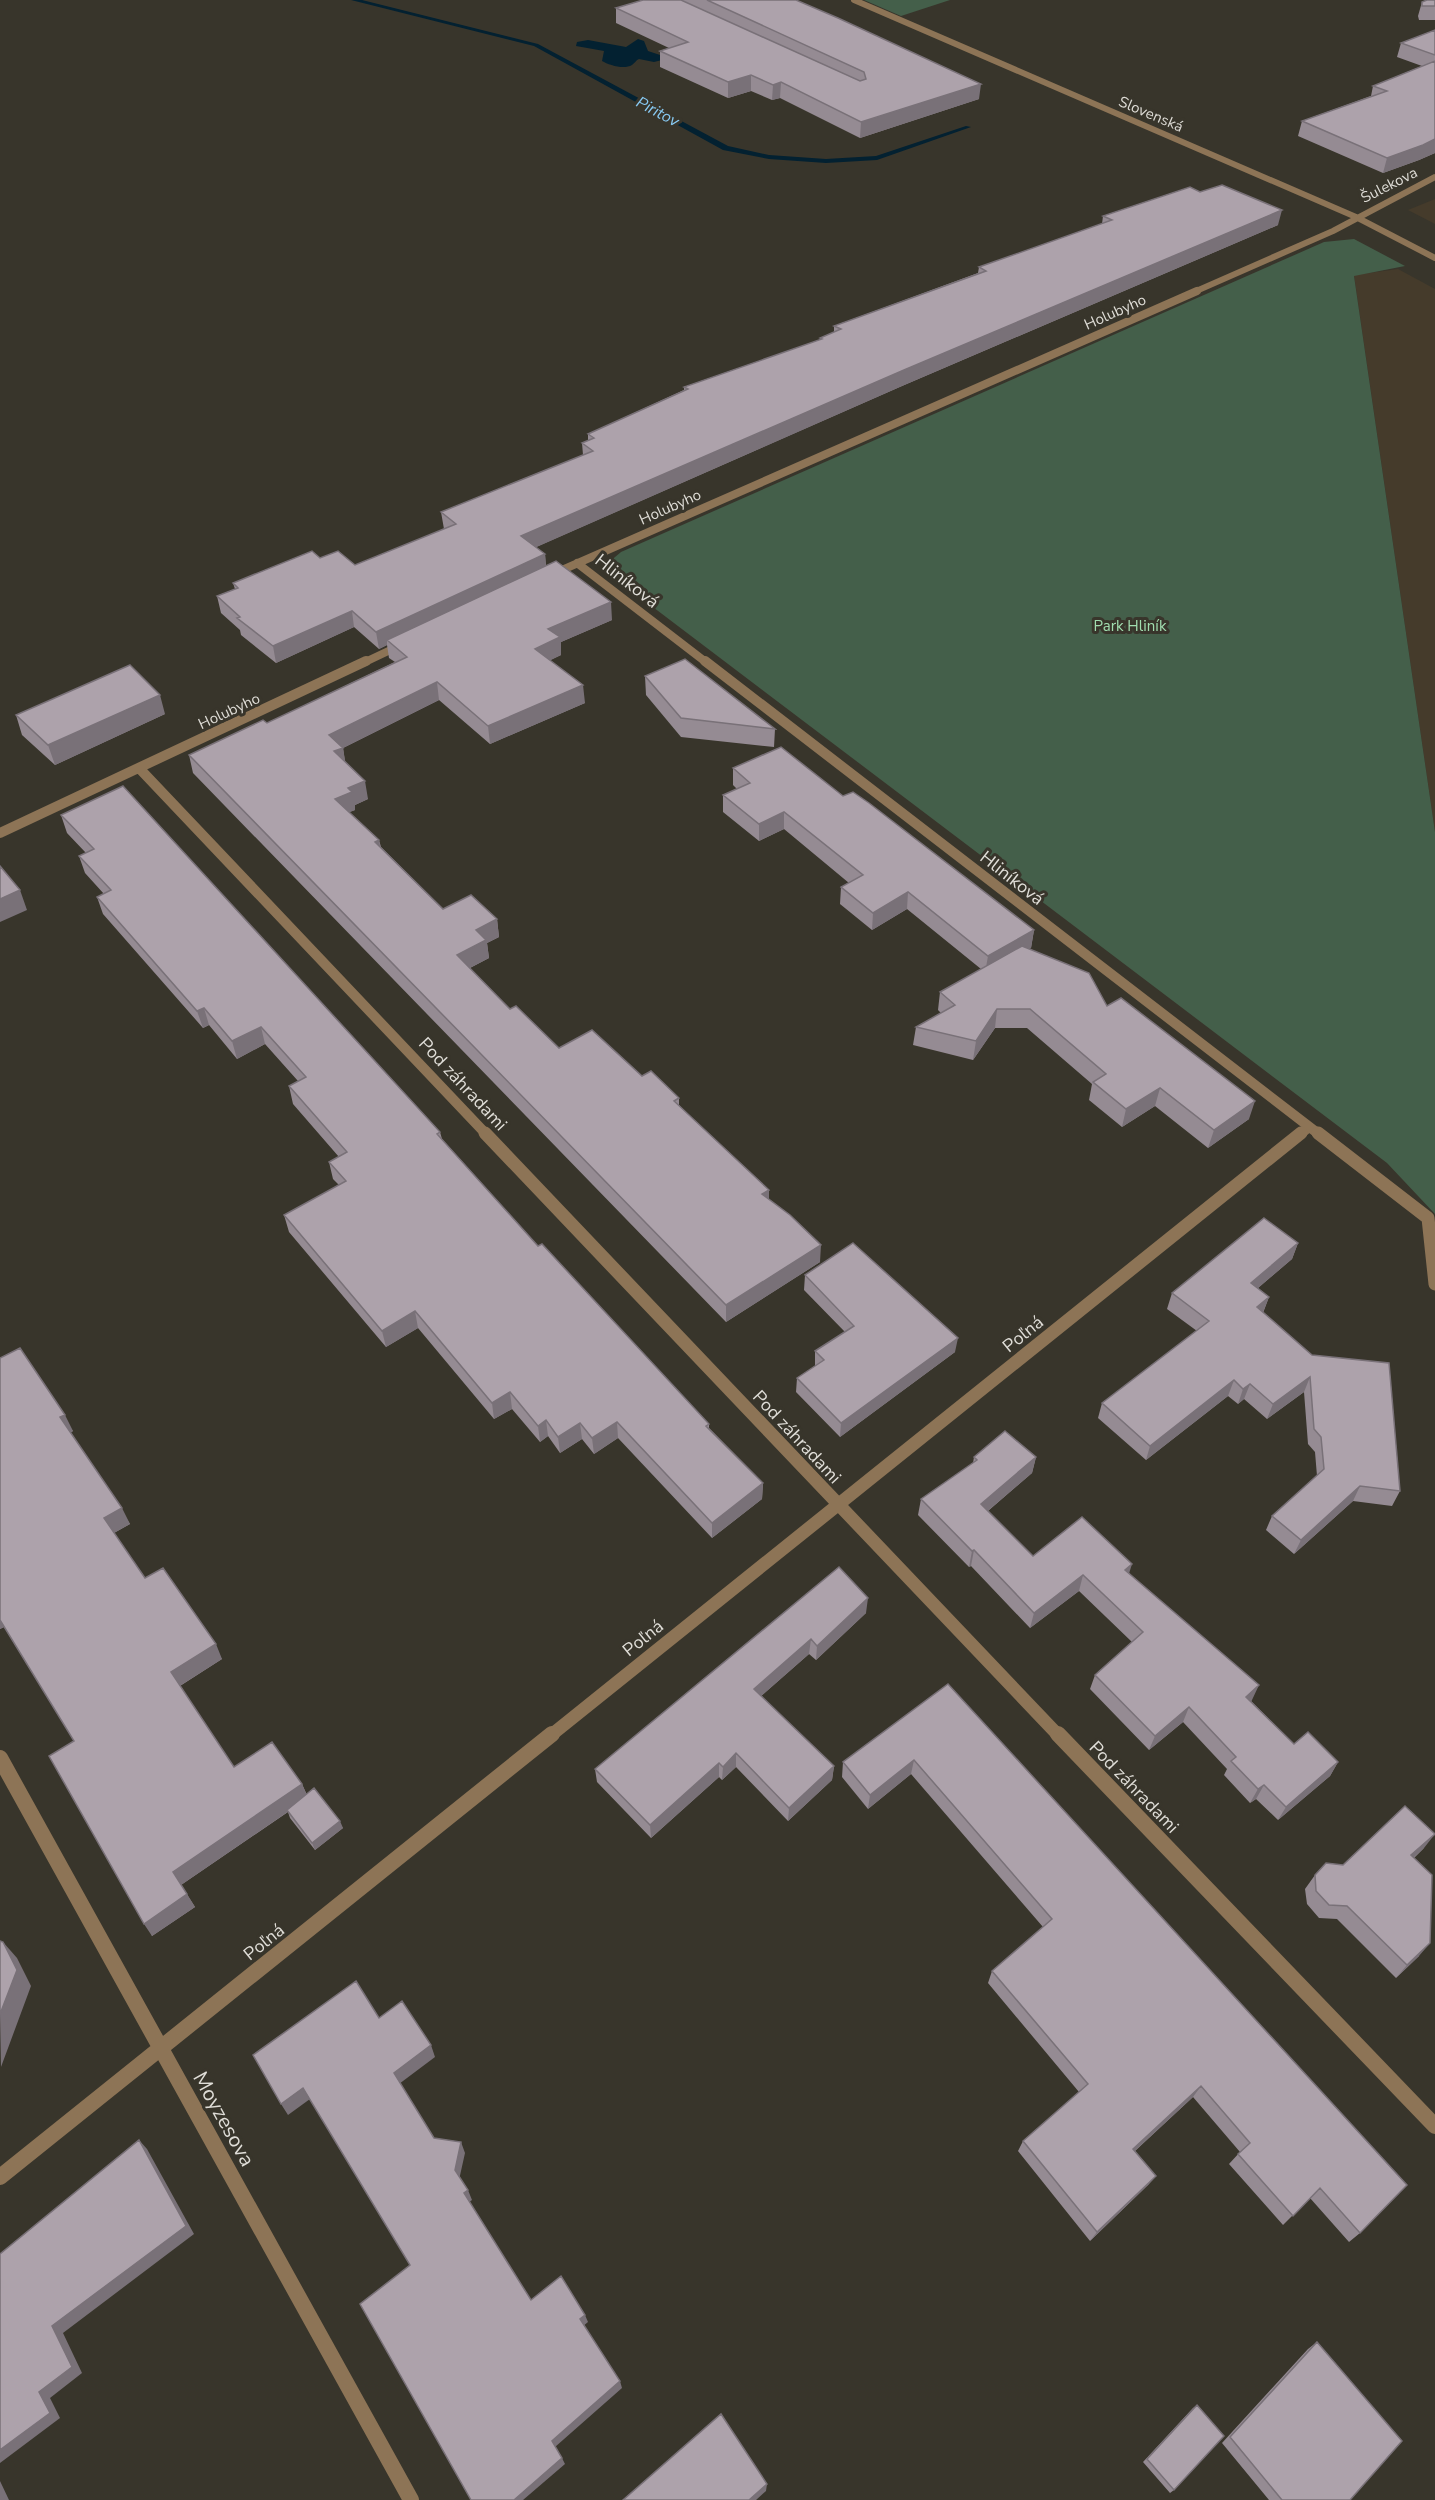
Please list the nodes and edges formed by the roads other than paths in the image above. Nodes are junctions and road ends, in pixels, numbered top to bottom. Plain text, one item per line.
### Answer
1 (854, 0) edge
2 (1435, 177) edge
3 (1356, 218) junction
4 (1435, 258) edge
5 (577, 563) junction
6 (543, 579) edge
7 (415, 638) edge
8 (139, 768) junction
9 (0, 833) edge
10 (1310, 1127) junction
11 (1435, 1284) edge
12 (838, 1506) junction
13 (0, 1758) edge
14 (160, 2049) junction
15 (1435, 2126) edge
16 (0, 2177) edge
17 (411, 2500) edge

1 - 3 street, Slovenská
2 - 3 street, Šulekova
3 - 4 street, Slovenská
3 - 5 street, Holubyho
5 - 6 street, Holubyho
5 - 10 street, Hliníková
7 - 8 street, Holubyho
8 - 9 street, Holubyho
8 - 12 street, Pod záhradami
10 - 11 street, Hliníková
10 - 12 street, Poľná
12 - 14 street, Poľná
12 - 15 street, Pod záhradami
13 - 14 street, Moyzesova
14 - 16 street, Poľná
14 - 17 street, Moyzesova

